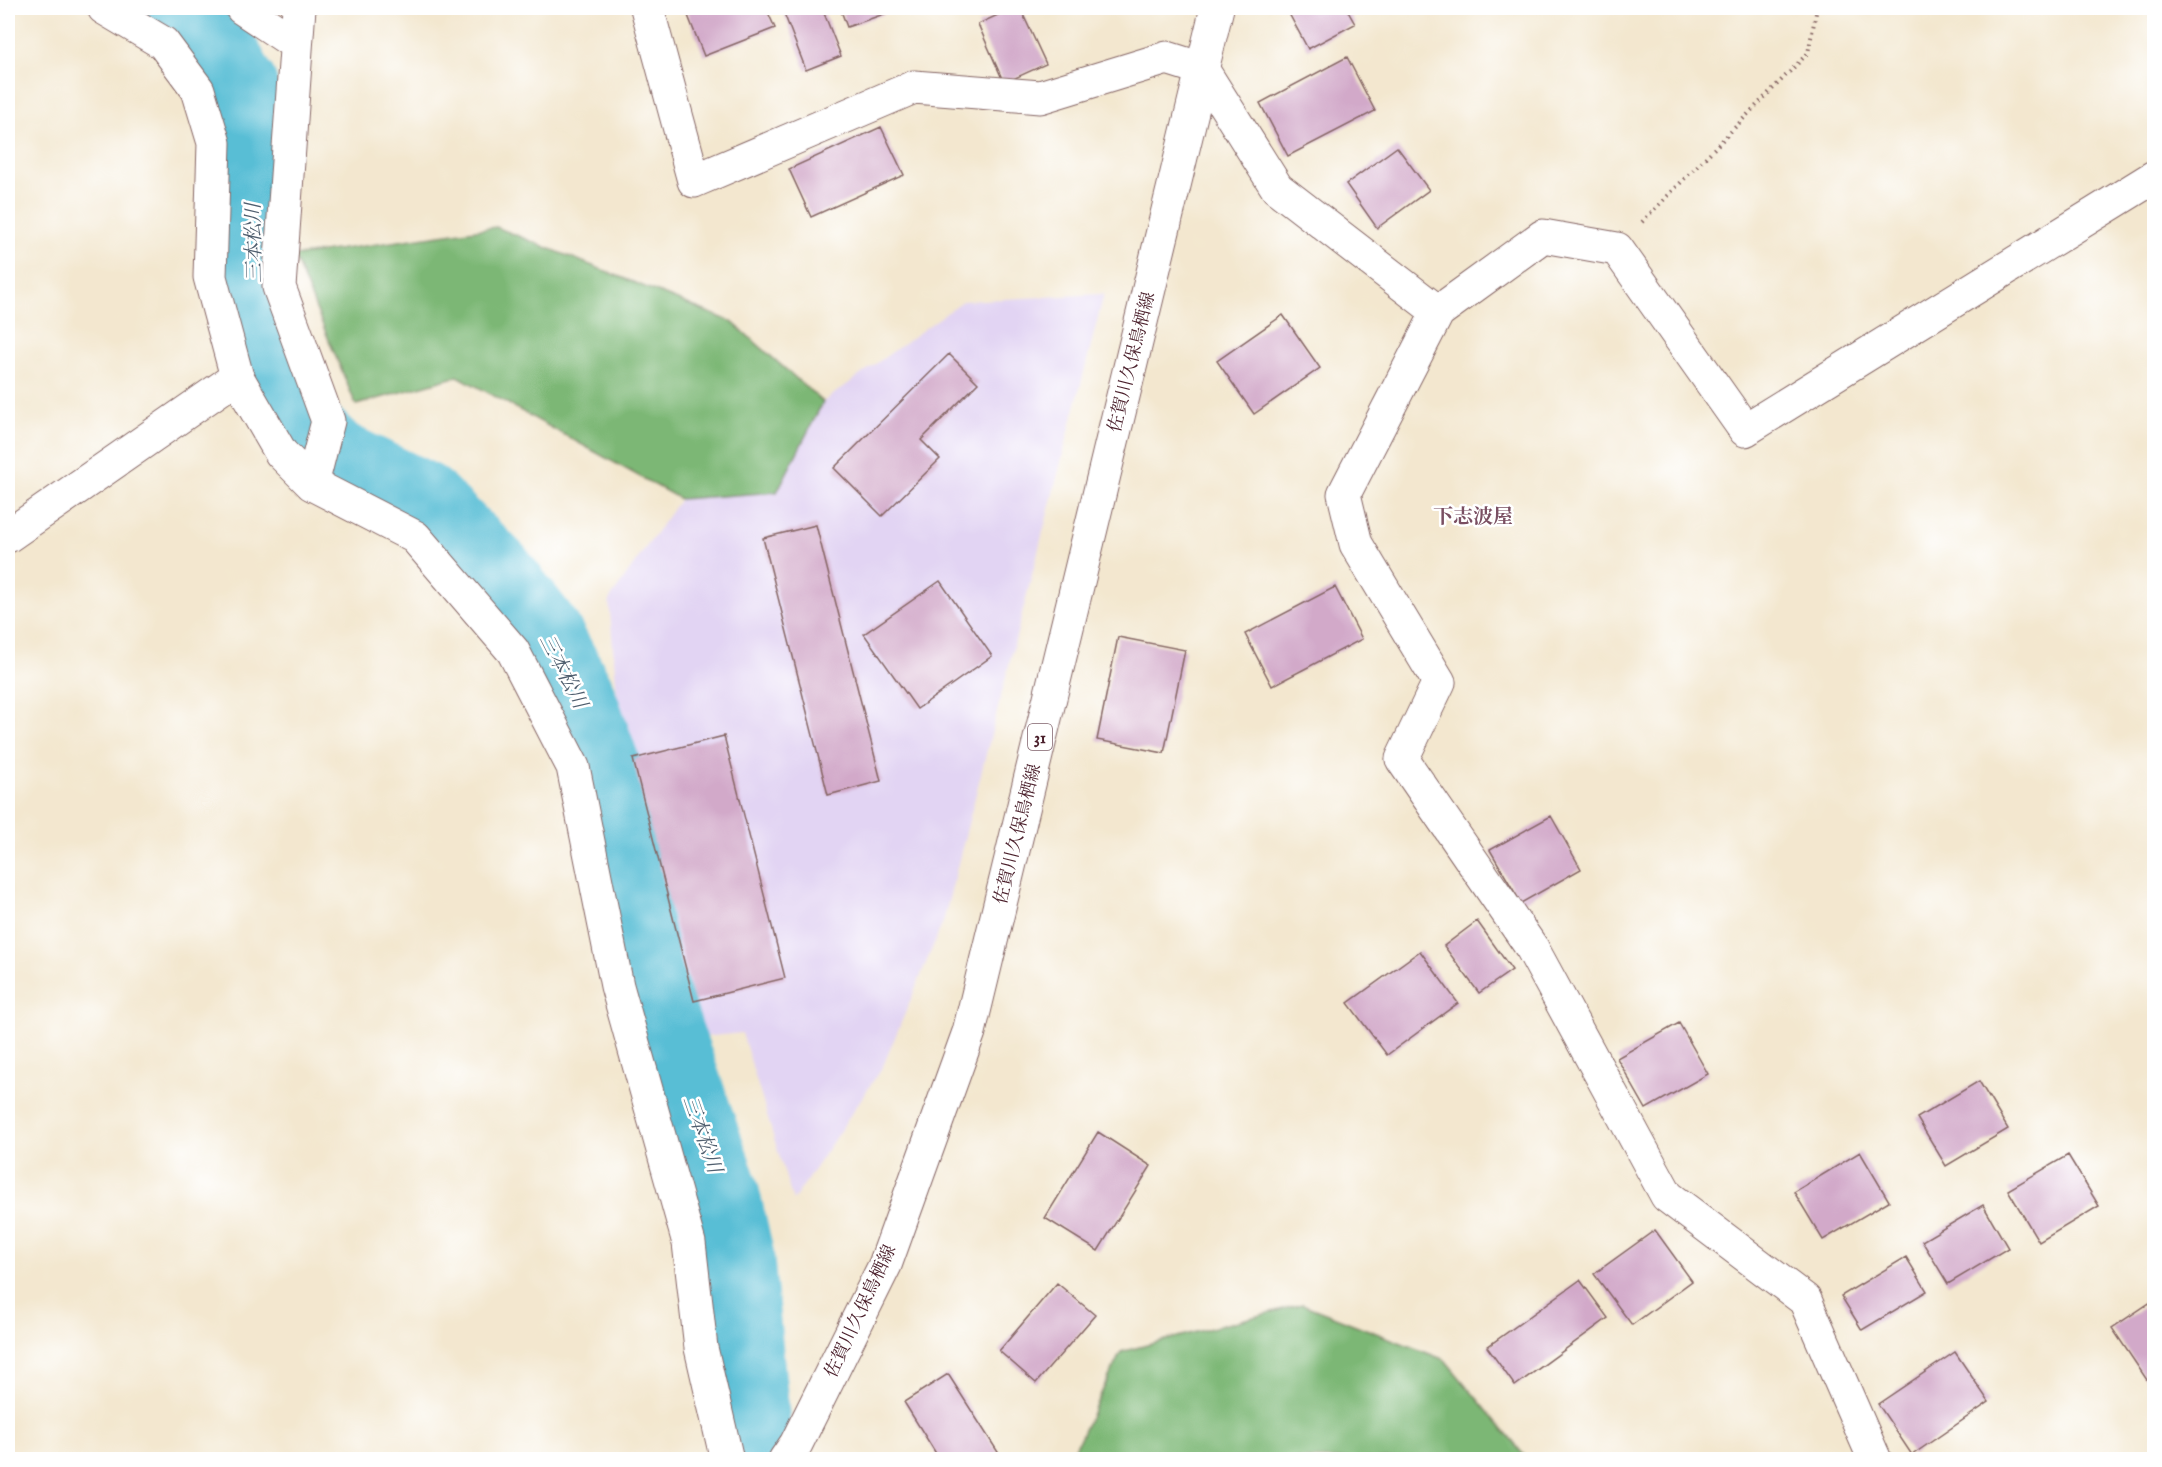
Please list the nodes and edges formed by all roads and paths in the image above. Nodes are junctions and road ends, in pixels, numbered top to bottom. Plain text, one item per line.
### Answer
1 (104, 8) edge
2 (242, 8) edge
3 (299, 8) edge
4 (647, 8) edge
5 (1217, 8) edge
6 (1817, 8) edge
7 (296, 44) junction
8 (1202, 69) junction
9 (2154, 177) edge
10 (1617, 249) junction
11 (1438, 312) junction
12 (237, 377) junction
13 (312, 484) junction
14 (8, 536) edge
15 (795, 1454) edge
16 (727, 1460) edge
17 (1875, 1460) edge

1 - 12 street
2 - 7 street
3 - 7 street
4 - 8 street
5 - 8 street, 佐賀川久保鳥栖線 / 31
6 - 10 path
7 - 13 street
8 - 11 street
8 - 15 street, 佐賀川久保鳥栖線 / 31
9 - 10 street
10 - 11 street
11 - 17 street
12 - 13 street
12 - 14 street
13 - 16 street

